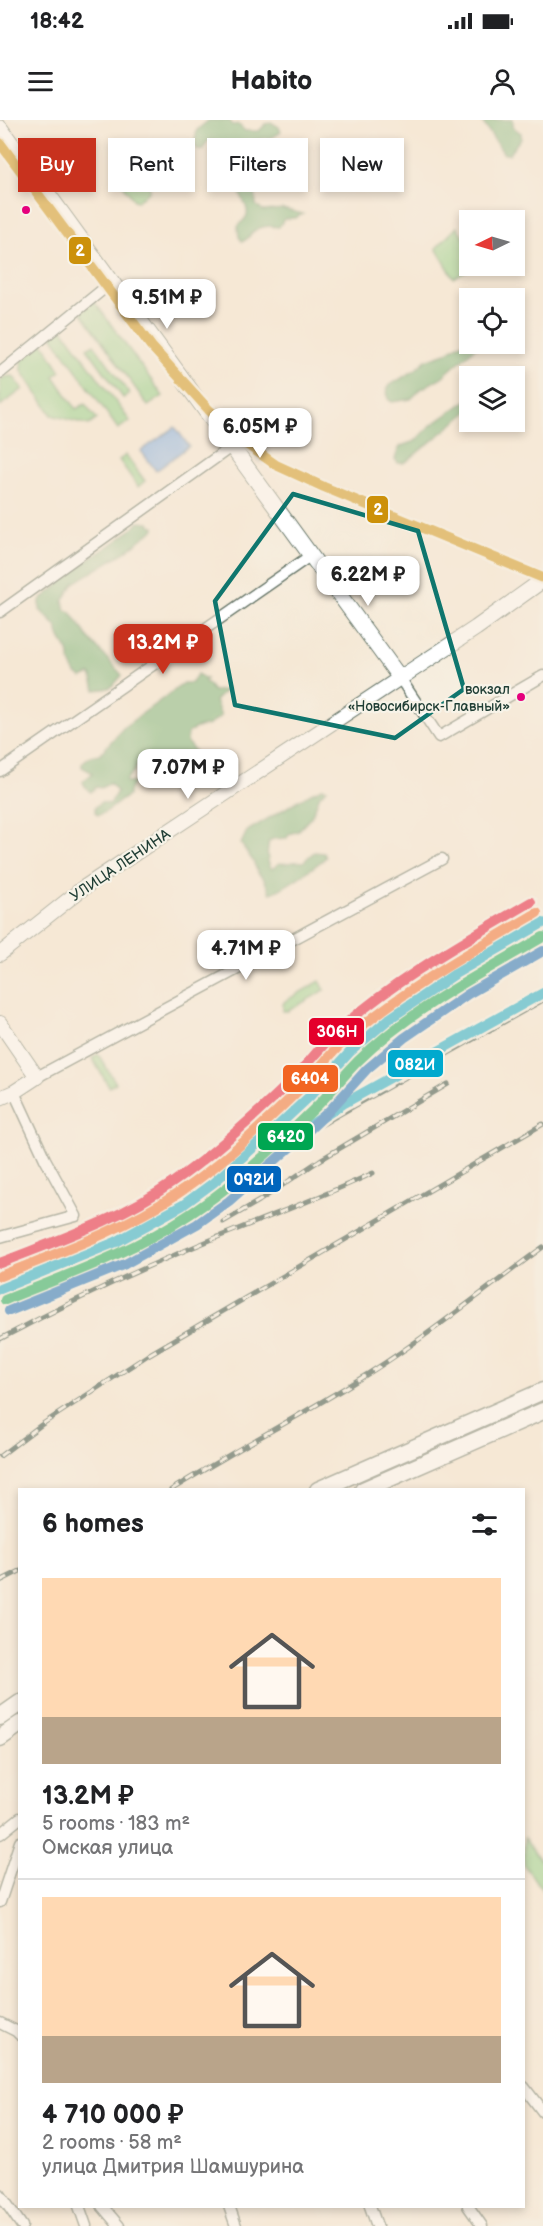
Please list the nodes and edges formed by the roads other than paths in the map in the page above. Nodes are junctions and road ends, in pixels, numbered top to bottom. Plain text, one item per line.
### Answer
1 (0, 128) edge
2 (112, 282) junction
3 (0, 373) edge
4 (231, 447) junction
5 (310, 556) junction
6 (543, 580) edge
7 (0, 612) edge
8 (543, 676) edge
9 (400, 678) junction
10 (0, 771) edge
11 (442, 859) dead end
12 (0, 954) edge
13 (0, 1023) edge
14 (37, 1077) junction
15 (14, 1092) junction
16 (0, 1098) edge
17 (0, 1238) edge
18 (543, 1391) edge
19 (543, 1411) edge
20 (323, 1488) edge
21 (368, 1488) edge
22 (18, 1704) edge
23 (0, 1717) edge
24 (18, 1725) edge
25 (0, 1738) edge
26 (18, 1820) edge
27 (0, 1834) edge
28 (18, 1848) edge
29 (0, 1902) edge
30 (0, 2024) edge
31 (18, 2033) edge
32 (525, 2093) edge
33 (543, 2112) edge
34 (0, 2194) edge
35 (80, 2208) edge
36 (104, 2208) edge
37 (230, 2208) edge
38 (371, 2208) edge
39 (469, 2208) edge
40 (22, 2226) edge
41 (86, 2226) edge
42 (119, 2226) edge
43 (236, 2226) edge
44 (377, 2226) edge
45 (482, 2226) edge

1 - 2 main road
2 - 3 street
2 - 4 main road
4 - 5 main road
4 - 7 street
5 - 9 main road
5 - 10 street
6 - 9 main road, УЛИЦА ЛЕНИНА
8 - 9 street
9 - 12 street, УЛИЦА ЛЕНИНА
11 - 14 street
13 - 14 street
14 - 15 street
15 - 16 street
15 - 17 street
18 - 20 main road
19 - 21 main road
22 - 23 main road
24 - 25 main road
26 - 27 street
28 - 29 street
30 - 31 street
32 - 33 street
34 - 40 street
35 - 41 street
36 - 42 street
37 - 43 street
38 - 44 street
39 - 45 street

